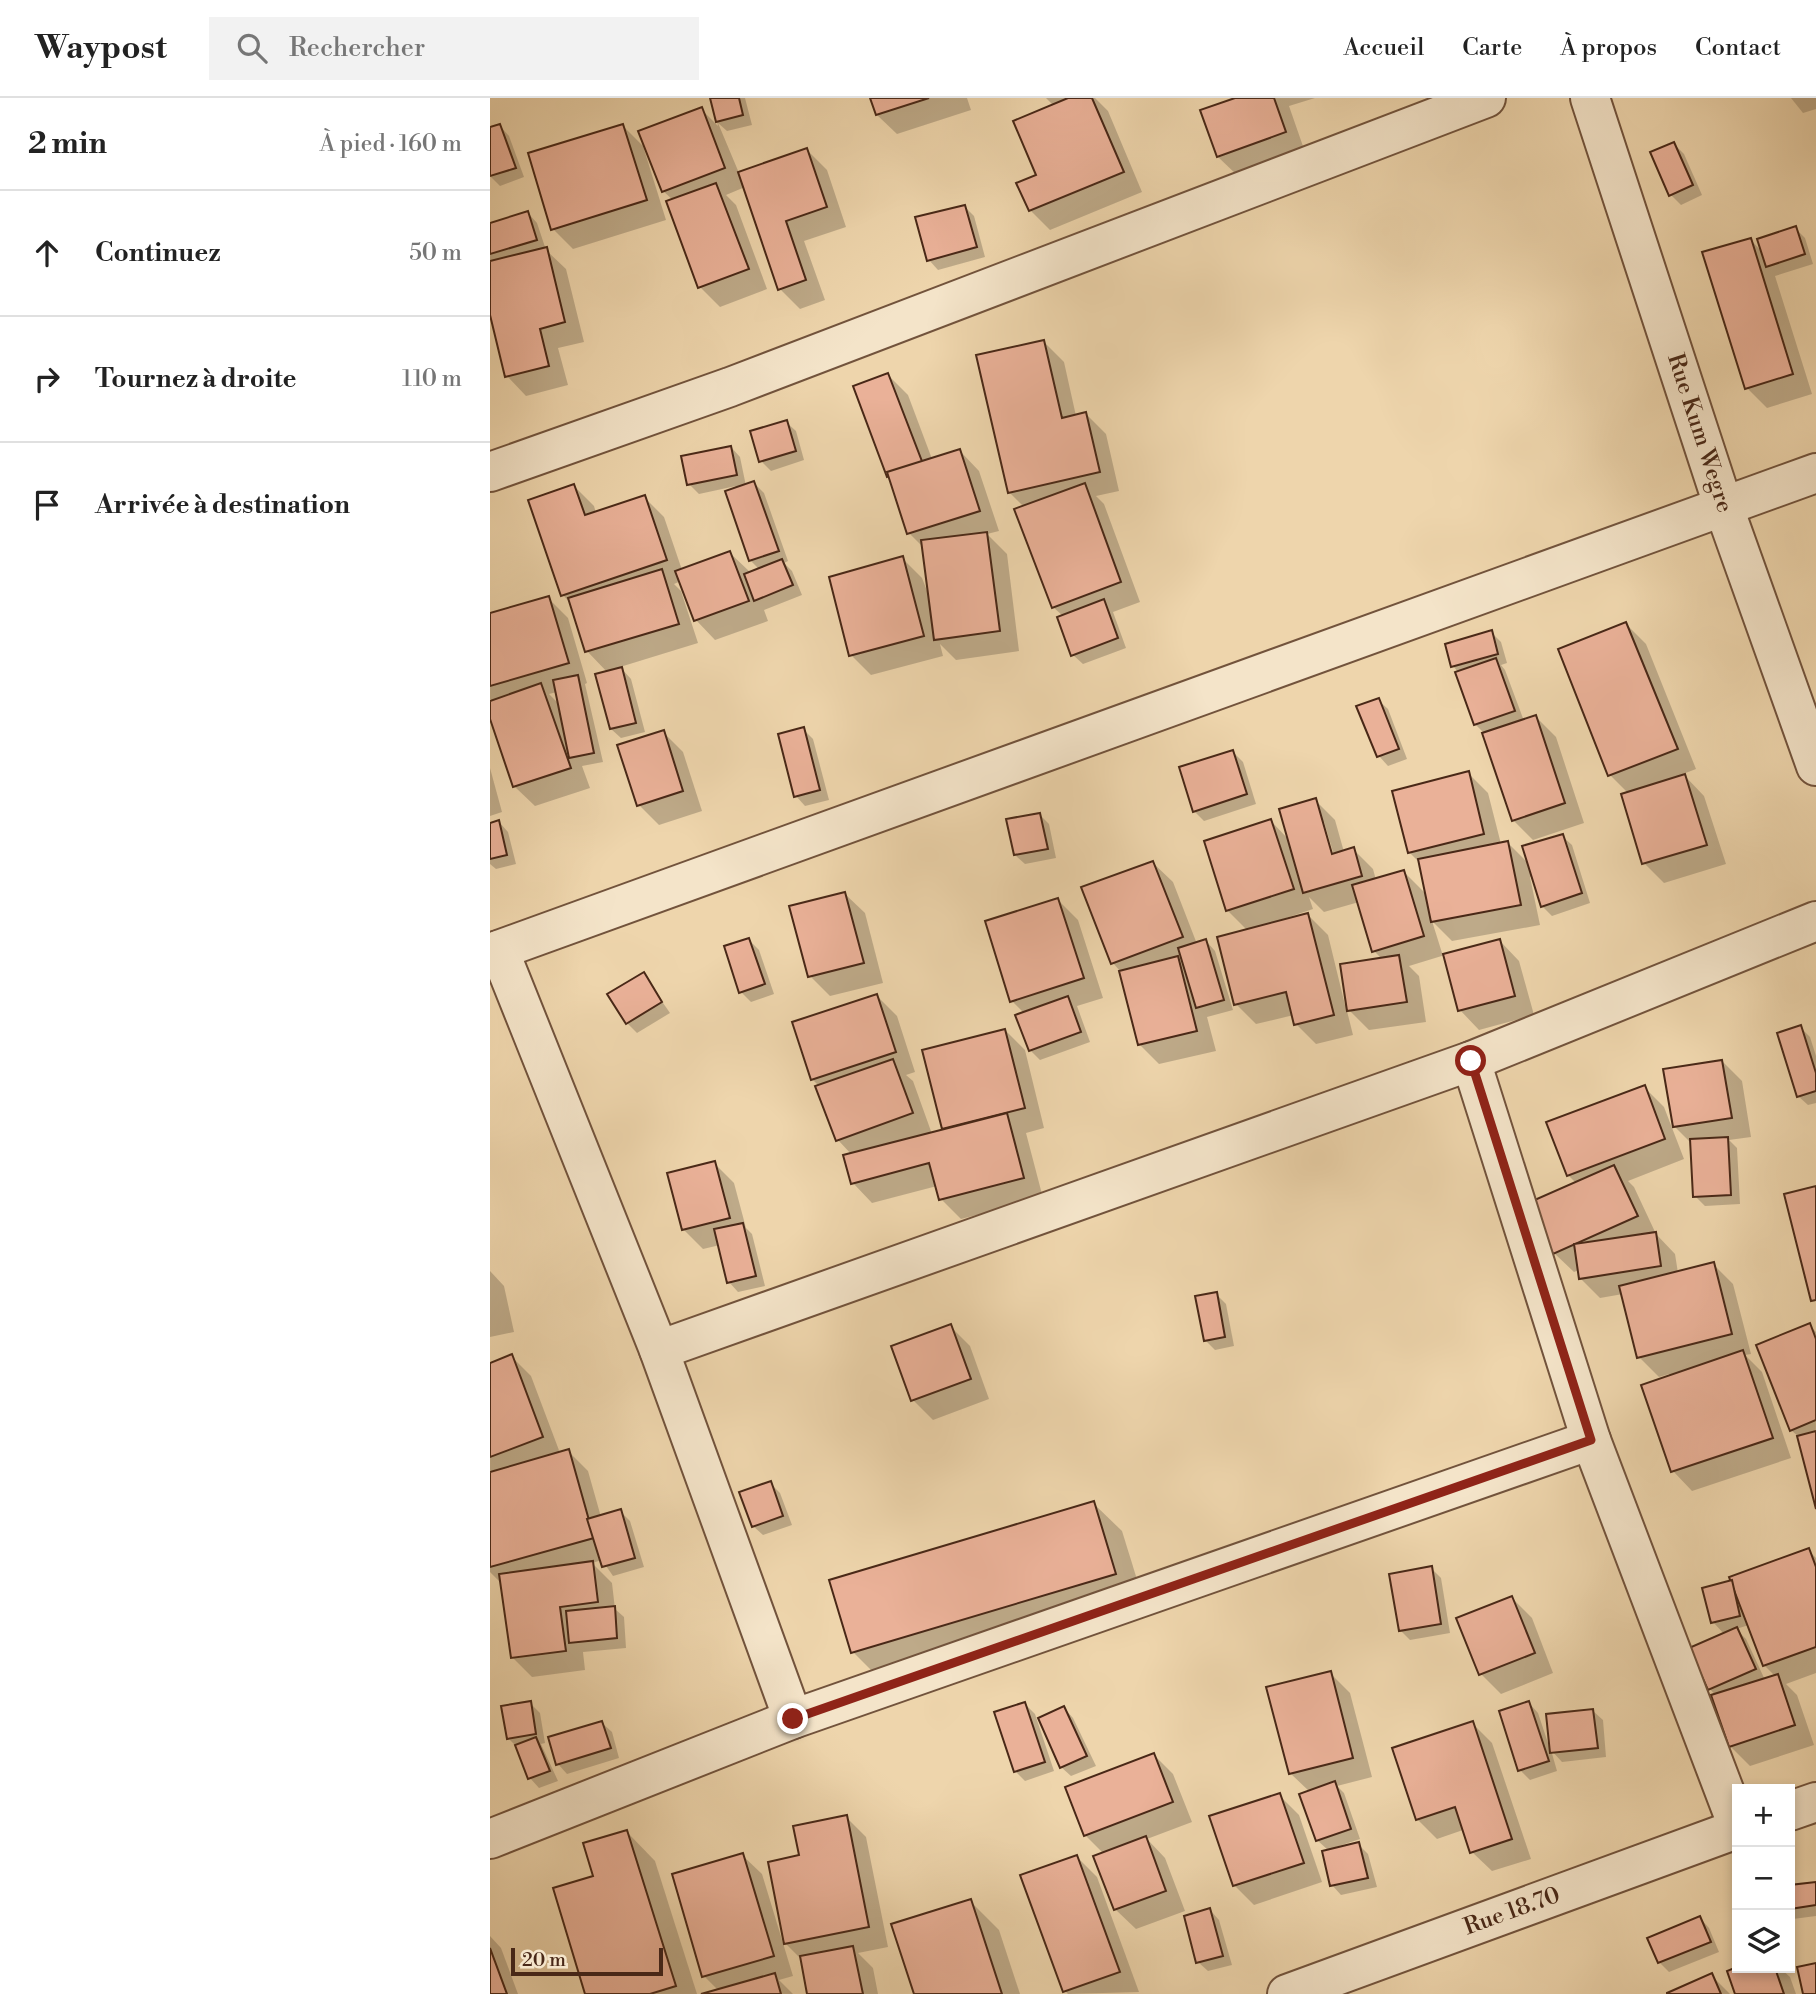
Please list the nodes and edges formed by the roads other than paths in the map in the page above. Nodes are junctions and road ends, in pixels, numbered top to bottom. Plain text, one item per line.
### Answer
1 (1486, 98) edge
2 (1590, 98) edge
3 (490, 472) edge
4 (1816, 473) edge
5 (1724, 508) junction
6 (1816, 766) edge
7 (1816, 921) edge
8 (495, 951) edge
9 (1471, 1061) junction
10 (659, 1350) junction
11 (1591, 1440) junction
12 (793, 1719) junction
13 (1816, 1802) edge
14 (1795, 1809) edge
15 (1732, 1813) edge
16 (1732, 1828) edge
17 (490, 1839) edge
18 (1287, 1994) edge

1 - 3 street
2 - 5 street, Rue Kum Wegre
4 - 5 street
5 - 6 street, Rue Kum Wegre
5 - 8 street
7 - 9 street
8 - 10 street
9 - 10 street
9 - 11 street
10 - 12 street
11 - 12 street
11 - 15 street
12 - 17 street
13 - 14 street
16 - 18 street, Rue 18.70

